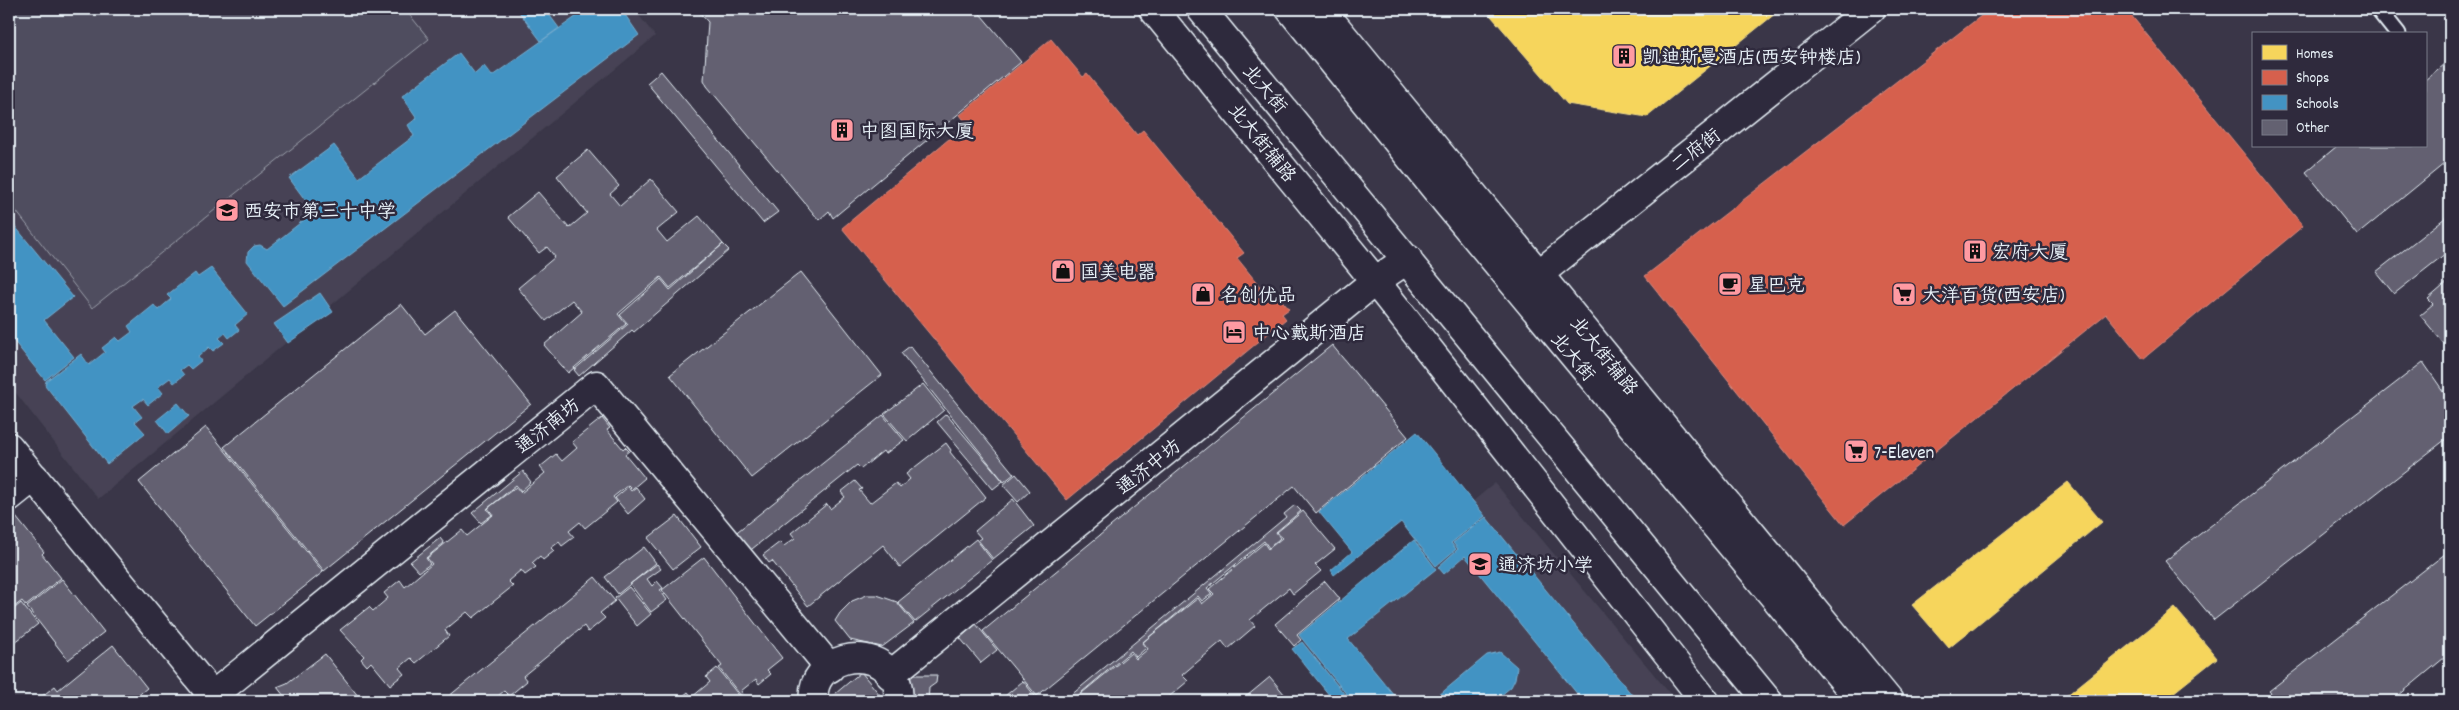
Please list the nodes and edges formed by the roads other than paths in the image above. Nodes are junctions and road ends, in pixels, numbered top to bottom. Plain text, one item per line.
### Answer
1 (1153, 9) edge
2 (1201, 9) edge
3 (1290, 9) edge
4 (1321, 9) edge
5 (1871, 9) edge
6 (2378, 9) edge
7 (2396, 32) edge
8 (1408, 259) junction
9 (1375, 281) junction
10 (1529, 282) junction
11 (9, 446) edge
12 (34, 477) junction
13 (9, 497) edge
14 (830, 668) junction
15 (890, 675) junction
16 (212, 700) edge
17 (814, 701) edge
18 (899, 701) edge
19 (1705, 701) edge
20 (1768, 701) edge
21 (1860, 701) edge
22 (1889, 701) edge

1 - 9 street, 北大街辅路
2 - 8 street, 北大街
3 - 10 street, 北大街
4 - 10 street, 北大街辅路
5 - 10 street, 二府街
6 - 7 lane
8 - 9 street, 通济中坊
8 - 20 street, 北大街
9 - 15 street, 通济中坊
9 - 19 street, 北大街辅路
10 - 21 street, 北大街
10 - 22 street, 北大街辅路
11 - 12 street
12 - 13 street
12 - 16 street
14 - 15 street
14 - 16 street, 通济南坊
14 - 17 street
15 - 18 street

